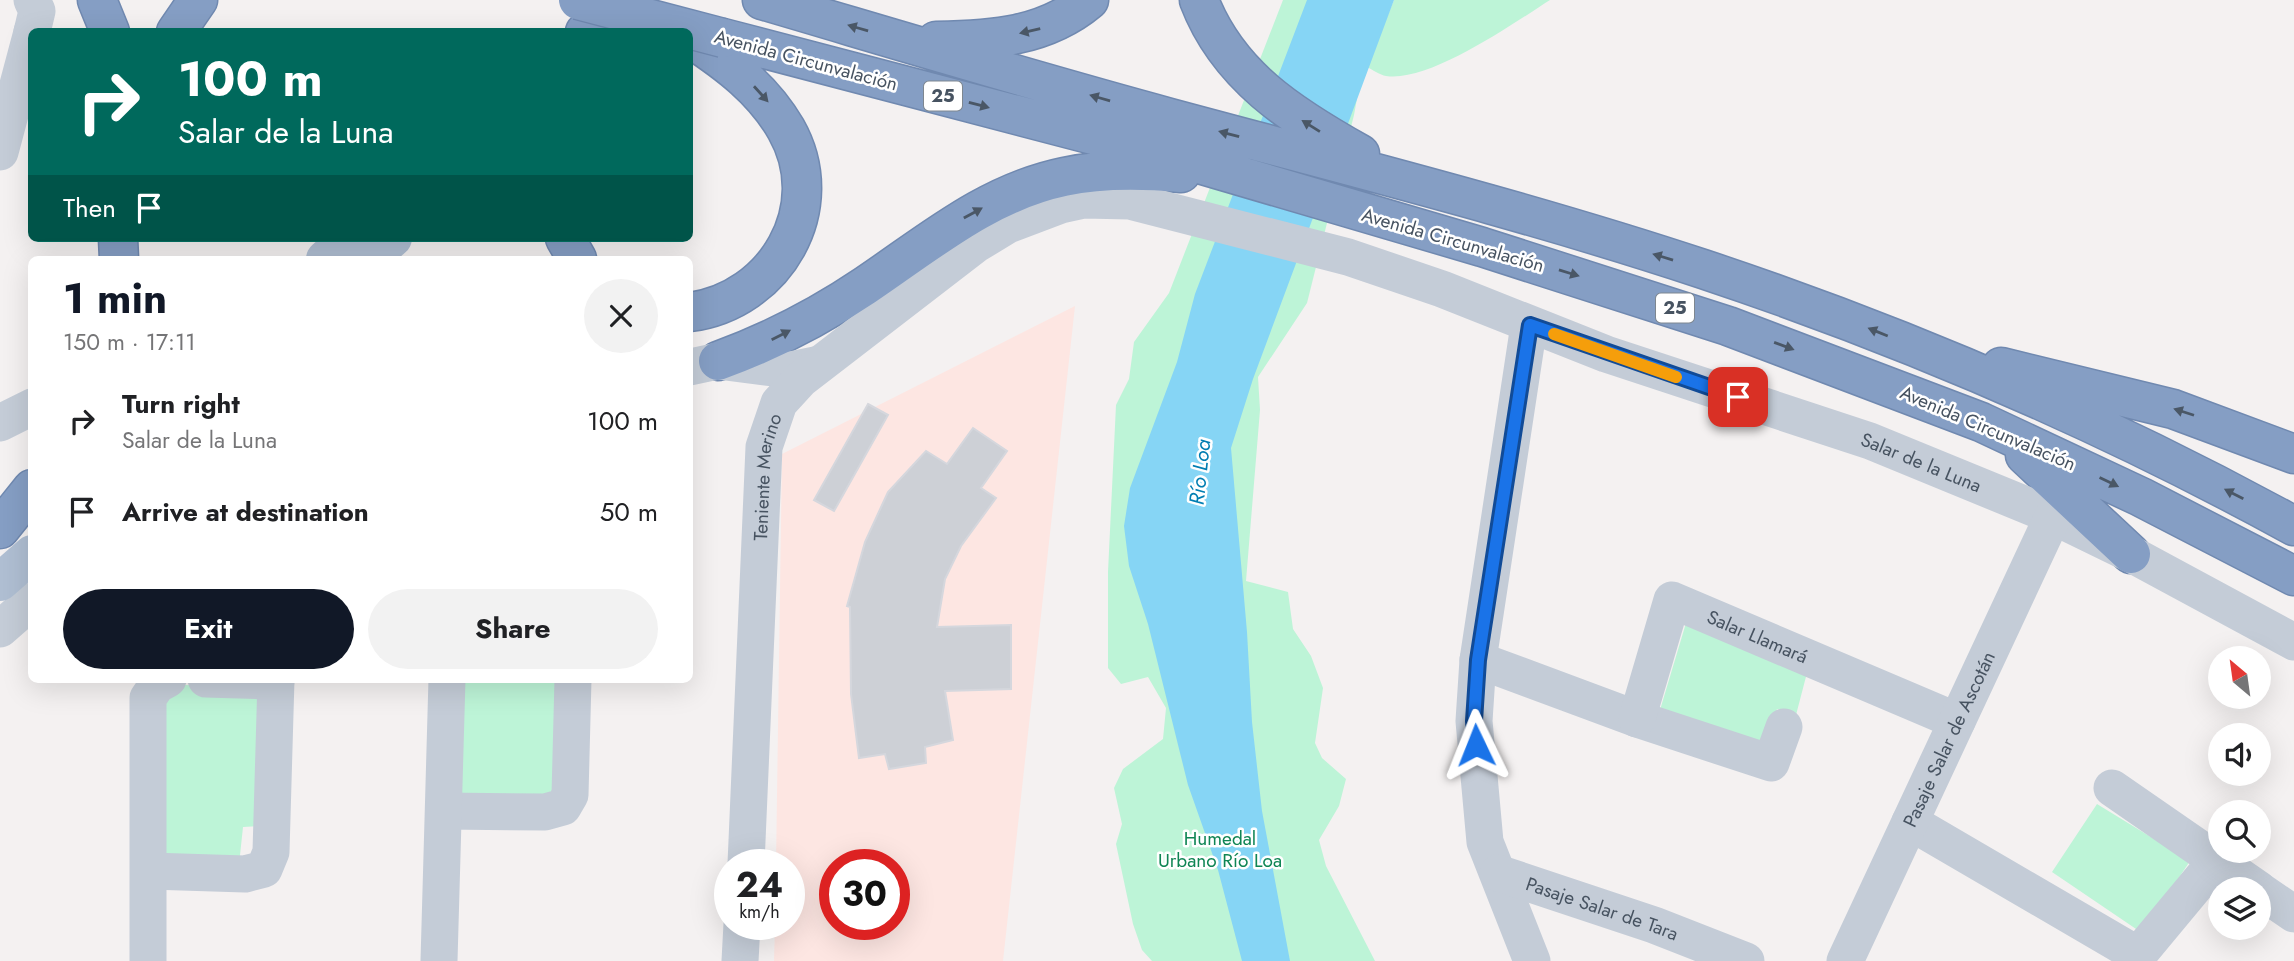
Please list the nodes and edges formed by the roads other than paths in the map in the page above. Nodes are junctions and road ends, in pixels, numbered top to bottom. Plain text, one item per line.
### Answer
1 (32, 0) edge
2 (97, 0) edge
3 (198, 0) edge
4 (1089, 0) edge
5 (764, 1) edge
6 (1202, 7) edge
7 (33, 28) edge
8 (108, 28) edge
9 (179, 28) edge
10 (693, 36) edge
11 (893, 38) junction
12 (28, 47) edge
13 (693, 51) edge
14 (0, 152) edge
15 (1155, 162) junction
16 (1368, 165) junction
17 (344, 242) edge
18 (388, 242) edge
19 (328, 256) edge
20 (372, 256) edge
21 (1349, 257) joint
22 (693, 311) edge
23 (1530, 325) junction
24 (1941, 358) junction
25 (704, 364) edge
26 (819, 364) junction
27 (28, 409) edge
28 (1981, 422) junction
29 (0, 423) edge
30 (764, 447) junction
31 (2294, 454) edge
32 (28, 494) edge
33 (28, 516) edge
34 (2053, 516) junction
35 (2294, 526) edge
36 (0, 529) edge
37 (0, 538) edge
38 (2131, 554) junction
39 (28, 558) edge
40 (2294, 576) edge
41 (0, 582) edge
42 (28, 604) edge
43 (0, 629) edge
44 (2294, 642) edge
45 (1478, 660) junction
46 (161, 683) edge
47 (276, 683) edge
48 (447, 683) edge
49 (573, 683) edge
50 (1637, 719) junction
51 (1957, 721) junction
52 (1784, 727) dead end
53 (2112, 788) dead end
54 (444, 811) junction
55 (1910, 822) junction
56 (747, 849) edge
57 (2208, 854) edge
58 (2215, 863) edge
59 (2221, 863) edge
60 (150, 871) junction
61 (1499, 873) junction
62 (2242, 877) edge
63 (2271, 898) edge
64 (2294, 914) edge
65 (741, 940) edge
66 (148, 961) edge
67 (439, 961) edge
68 (740, 961) edge
69 (1532, 961) edge
70 (1746, 961) edge
71 (1845, 961) edge

1 - 7 street
2 - 8 highway
3 - 9 highway
4 -> 11 highway
11 -> 5 highway, Avenida Circunvalación / 25
16 -> 6 highway
10 -> 15 highway, Avenida Circunvalación / 25
15 -> 11 highway, Avenida Circunvalación / 25
12 - 14 street
13 -> 22 highway
16 -> 15 highway, Avenida Circunvalación / 25
15 - 21 street, Teniente Merino
25 -> 15 highway
15 - 26 street, Teniente Merino
15 -> 28 highway, Avenida Circunvalación / 25
24 -> 16 highway, Avenida Circunvalación / 25
17 - 19 main road
18 - 20 main road
21 - 23 street, Salar de la Luna
23 - 34 street, Salar de la Luna
23 - 45 street
31 -> 24 highway
35 -> 24 highway, Avenida Circunvalación / 25
25 - 26 street
25 - 30 street
26 - 30 street, Teniente Merino
27 - 29 street
28 - 38 highway
28 -> 40 highway, Avenida Circunvalación / 25
30 - 56 street, Teniente Merino
32 - 36 highway
33 - 37 main road
34 - 38 street, Salar de la Luna
34 - 51 street, Pasaje Salar de Ascotán
38 - 44 street, Salar de la Luna
39 - 41 main road
42 - 43 street
45 - 50 street
45 - 61 street
46 - 60 street
47 - 60 street
48 - 54 street
49 - 54 street
50 - 51 street, Salar Llamará
50 - 52 street
51 - 55 street, Pasaje Salar de Ascotán
53 - 57 street
54 - 67 street
55 - 58 street
55 - 71 street, Pasaje Salar de Ascotán
59 - 62 street
60 - 66 street
61 - 69 street
61 - 70 street, Pasaje Salar de Tara
63 - 64 street
65 - 68 street

